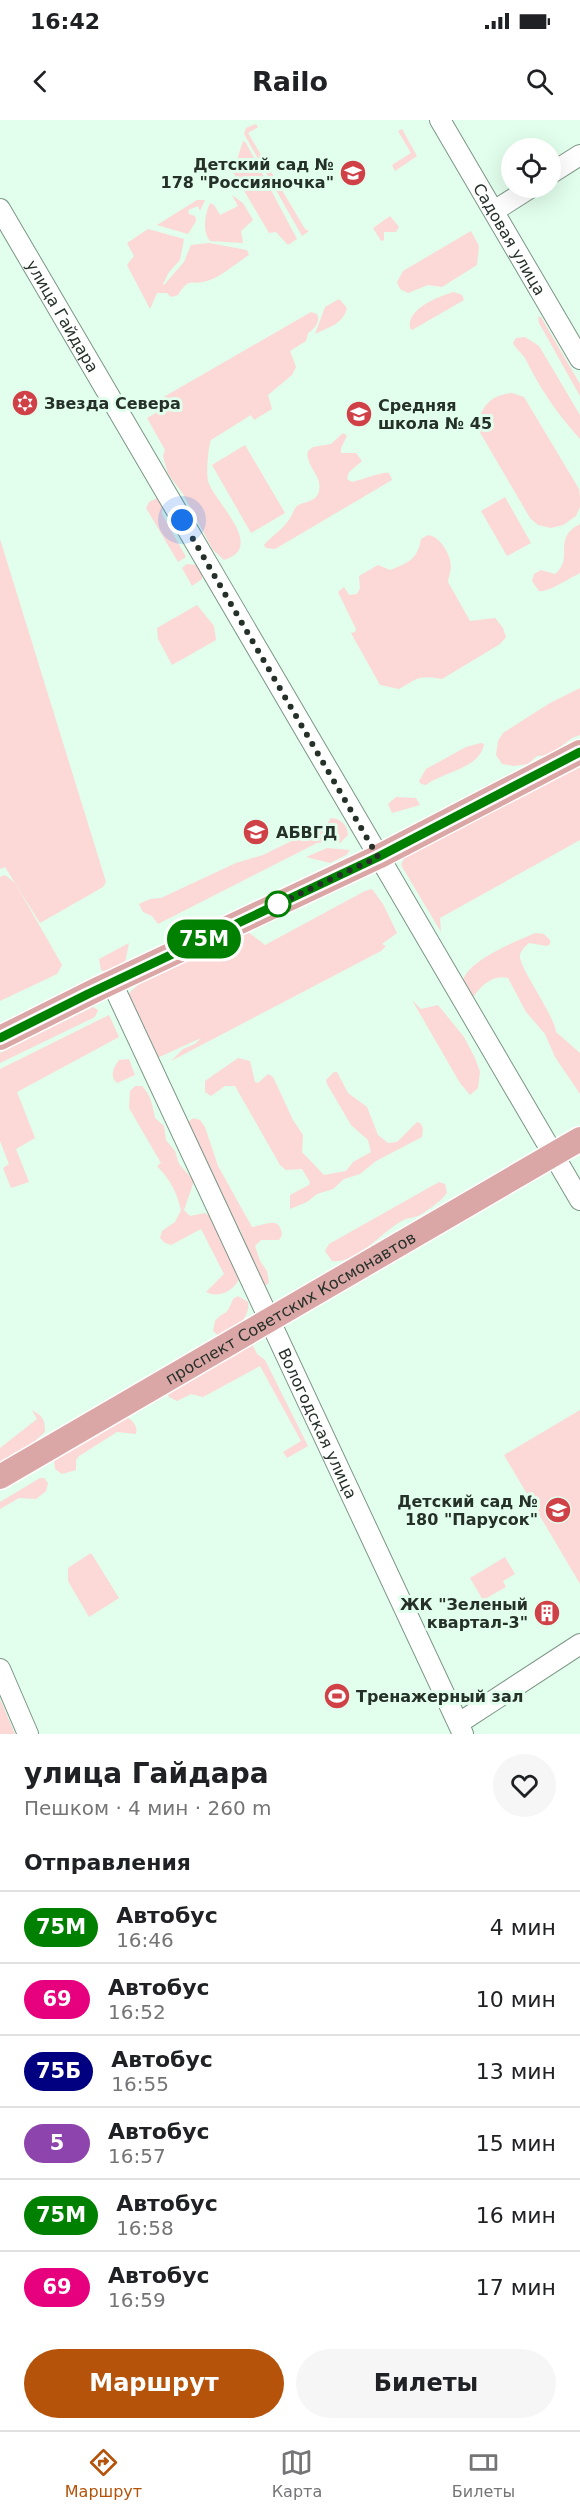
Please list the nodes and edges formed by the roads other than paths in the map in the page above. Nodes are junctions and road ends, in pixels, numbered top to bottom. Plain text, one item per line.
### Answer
1 (440, 120) edge
2 (580, 155) edge
3 (561, 167) edge
4 (514, 198) edge
5 (0, 209) edge
6 (494, 211) junction
7 (580, 359) edge
8 (580, 752) edge
9 (378, 857) junction
10 (112, 983) junction
11 (0, 1038) edge
12 (580, 1139) edge
13 (553, 1154) junction
14 (580, 1200) edge
15 (270, 1320) junction
16 (0, 1477) edge
17 (580, 1644) edge
18 (0, 1669) edge
19 (461, 1728) edge
20 (28, 1734) edge

1 - 6 street, Садовая улица
2 - 3 street
4 - 6 street
5 - 9 street, улица Гайдара
6 - 7 street, Садовая улица
8 - 9 main road
9 - 10 main road
9 - 13 street, улица Гайдара
10 - 11 main road
10 - 15 street, Вологодская улица
12 - 13 main road, проспект Советских Космонавтов
13 - 14 street, улица Гайдара
13 - 15 main road, проспект Советских Космонавтов
15 - 16 main road, проспект Советских Космонавтов
15 - 19 street, Вологодская улица
17 - 19 street
18 - 20 street

